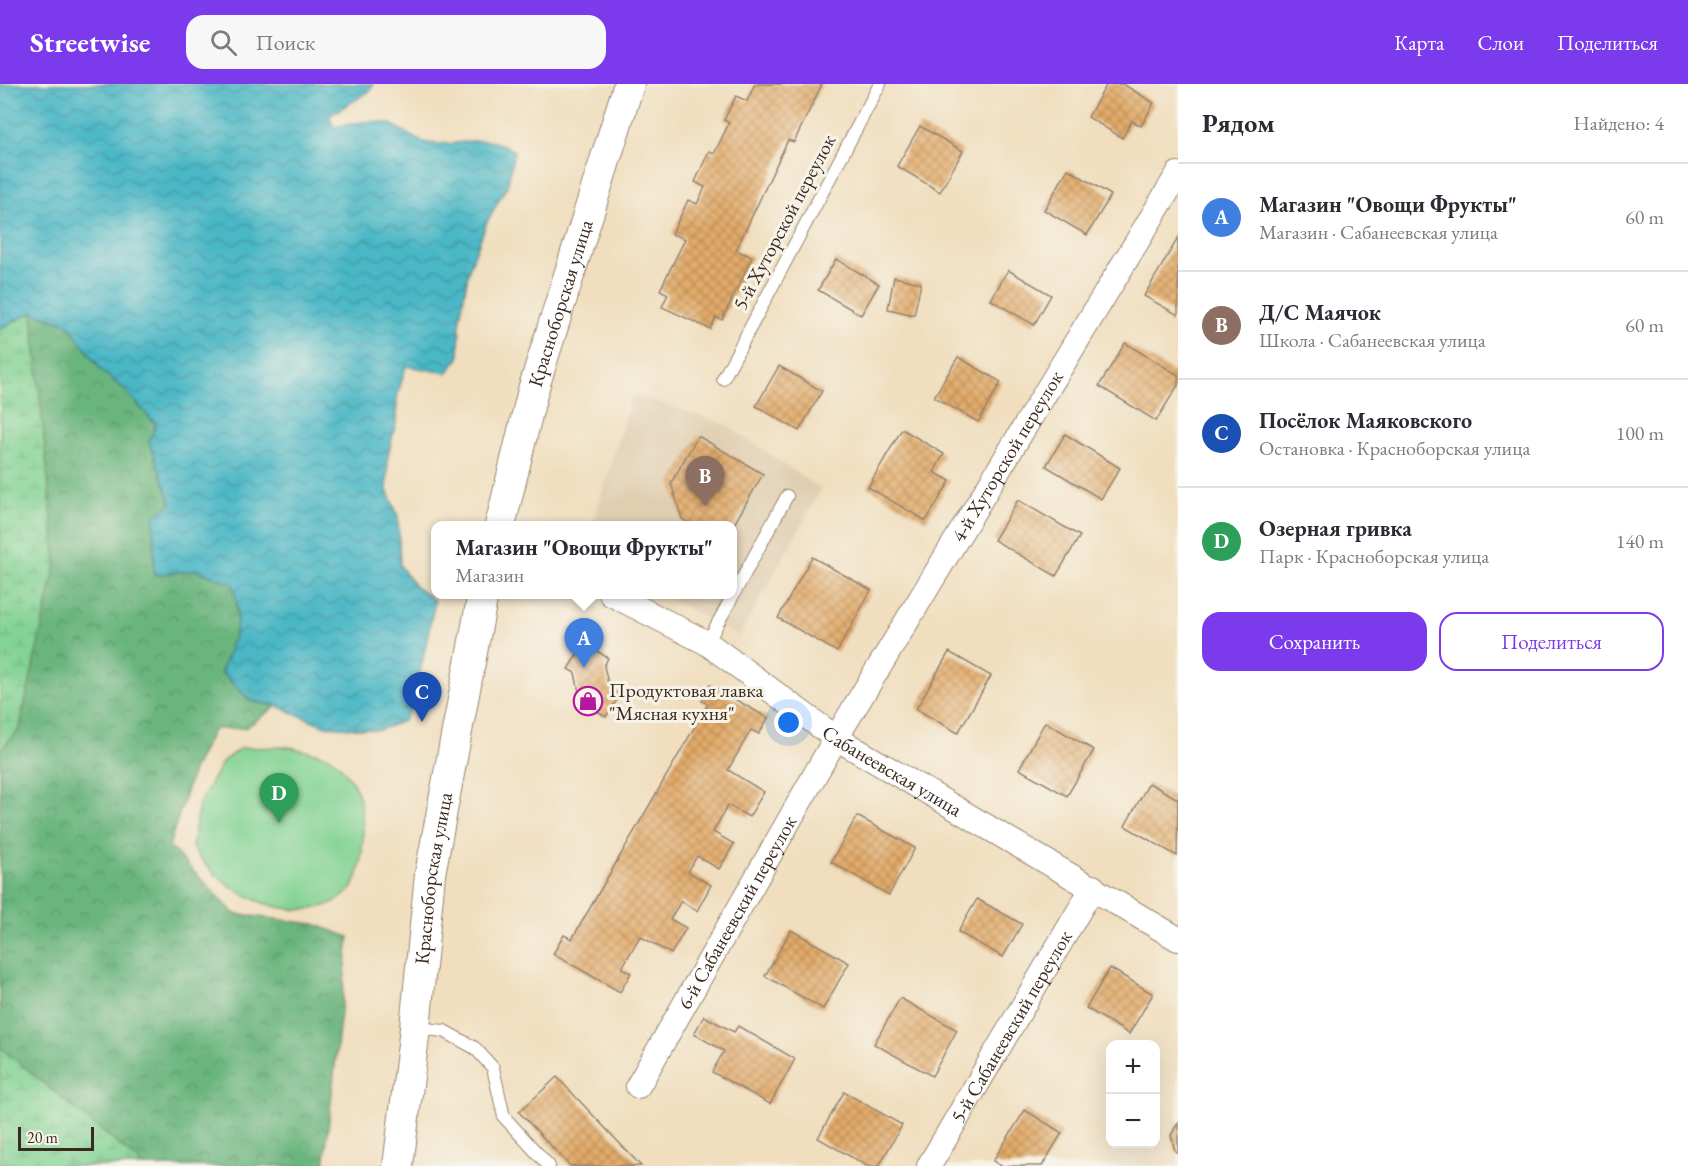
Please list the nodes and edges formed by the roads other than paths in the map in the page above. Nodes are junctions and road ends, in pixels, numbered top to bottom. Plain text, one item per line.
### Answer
1 (629, 84) edge
2 (880, 84) edge
3 (1178, 174) edge
4 (723, 379) dead end
5 (788, 496) dead end
6 (501, 521) edge
7 (737, 589) edge
8 (482, 599) edge
9 (621, 599) edge
10 (731, 599) edge
11 (707, 643) junction
12 (836, 738) junction
13 (1093, 887) junction
14 (1175, 930) edge
15 (415, 1028) junction
16 (638, 1086) dead end
17 (398, 1166) edge
18 (549, 1166) edge
19 (929, 1166) edge

1 - 6 street, Красноборская улица
2 - 4 lane, 5-й Хуторской переулок
3 - 12 street, 4-й Хуторской переулок
5 - 7 lane
8 - 15 street, Красноборская улица
9 - 11 street, Сабанеевская улица
10 - 11 lane
11 - 12 street, Сабанеевская улица
12 - 13 street, Сабанеевская улица
12 - 16 street, 6-й Сабанеевский переулок
13 - 14 street, Сабанеевская улица
13 - 19 street, 5-й Сабанеевский переулок
15 - 17 street, Красноборская улица
15 - 18 lane

